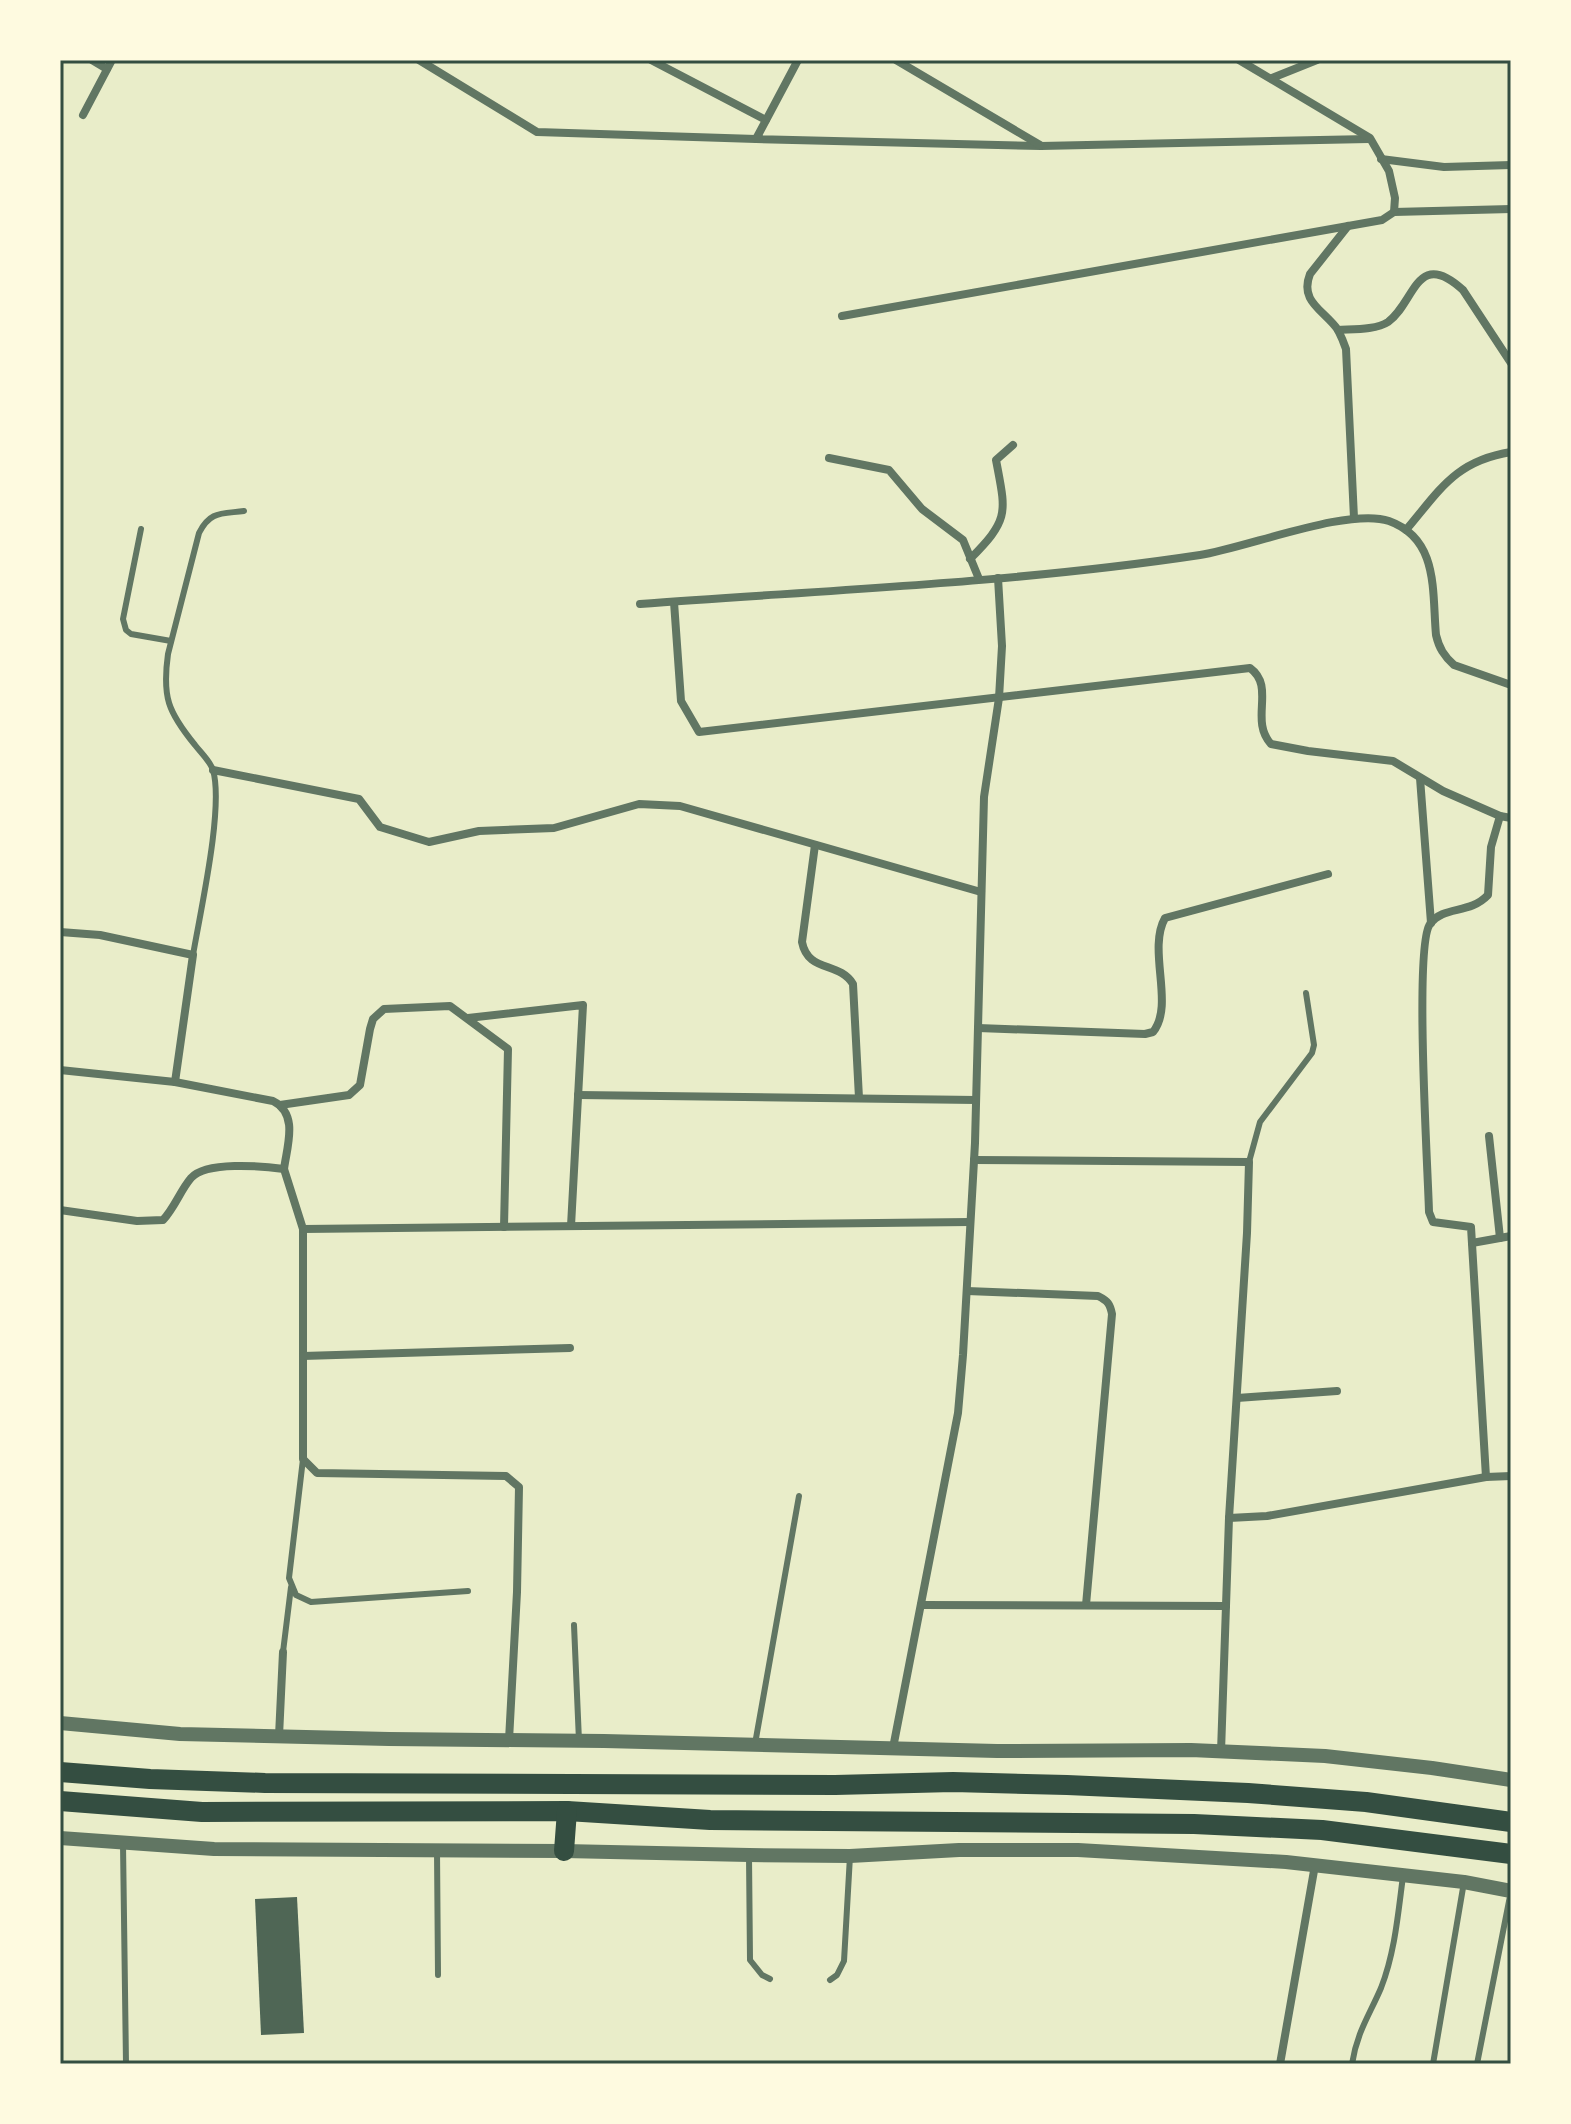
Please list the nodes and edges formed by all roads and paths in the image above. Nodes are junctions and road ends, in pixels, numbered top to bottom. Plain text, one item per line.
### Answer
1 (92, 60) edge
2 (419, 60) edge
3 (651, 60) edge
4 (798, 60) edge
5 (896, 60) edge
6 (1239, 60) edge
7 (1317, 60) edge
8 (110, 64) edge
9 (1272, 78) junction
10 (83, 115) dead end
11 (766, 120) junction
12 (1370, 138) junction
13 (756, 139) junction
14 (1041, 146) junction
15 (1381, 159) junction
16 (1511, 165) edge
17 (1511, 209) edge
18 (1394, 212) junction
19 (1349, 225) junction
20 (842, 316) dead end
21 (1338, 330) junction
22 (1511, 363) edge
23 (1013, 445) dead end
24 (1511, 452) edge
25 (829, 458) dead end
26 (244, 511) dead end
27 (1354, 518) junction
28 (141, 529) dead end
29 (1406, 530) junction
30 (970, 559) junction
31 (998, 578) junction
32 (979, 579) junction
33 (674, 602) junction
34 (640, 604) dead end
35 (171, 641) junction
36 (1511, 685) edge
37 (999, 698) junction
38 (213, 770) junction
39 (1420, 778) junction
40 (1500, 816) junction
41 (1511, 818) edge
42 (815, 845) junction
43 (1328, 874) dead end
44 (981, 892) junction
45 (1431, 923) junction
46 (60, 932) edge
47 (193, 955) junction
48 (1306, 993) dead end
49 (467, 1018) junction
50 (978, 1028) junction
51 (60, 1070) edge
52 (175, 1082) junction
53 (578, 1095) junction
54 (859, 1098) junction
55 (976, 1100) junction
56 (280, 1105) junction
57 (1489, 1136) dead end
58 (974, 1160) junction
59 (1249, 1162) junction
60 (284, 1169) junction
61 (60, 1210) edge
62 (970, 1222) junction
63 (571, 1226) junction
64 (504, 1227) junction
65 (303, 1229) junction
66 (1511, 1236) edge
67 (1500, 1238) junction
68 (1472, 1243) junction
69 (967, 1291) junction
70 (570, 1348) dead end
71 (303, 1356) junction
72 (1337, 1391) dead end
73 (1237, 1398) junction
74 (303, 1459) junction
75 (1511, 1476) edge
76 (1486, 1477) junction
77 (799, 1496) dead end
78 (1229, 1518) junction
79 (291, 1587) junction
80 (468, 1591) dead end
81 (921, 1605) junction
82 (1086, 1605) junction
83 (1226, 1606) junction
84 (574, 1625) dead end
85 (283, 1652) joint
86 (60, 1723) edge
87 (279, 1736) junction
88 (509, 1740) junction
89 (579, 1741) junction
90 (755, 1745) junction
91 (893, 1748) junction
92 (1221, 1752) junction
93 (60, 1772) edge
94 (1511, 1780) edge
95 (60, 1801) edge
96 (567, 1811) junction
97 (1511, 1822) edge
98 (60, 1838) edge
99 (123, 1844) junction
100 (437, 1850) junction
101 (564, 1851) junction
102 (1511, 1854) edge
103 (749, 1855) junction
104 (850, 1856) junction
105 (1315, 1865) junction
106 (1403, 1875) junction
107 (1464, 1882) junction
108 (1511, 1891) edge
109 (438, 1975) dead end
110 (770, 1979) dead end
111 (830, 1980) dead end
112 (126, 2064) edge
113 (1280, 2064) edge
114 (1352, 2064) edge
115 (1433, 2064) edge
116 (1477, 2064) edge

1 - 8 street
2 - 13 street
3 - 11 street
4 - 11 street
5 - 14 street
6 - 9 street
7 - 9 street
8 - 10 street
9 - 12 street
11 - 13 street
12 - 14 street
12 - 15 street
13 - 14 street
15 - 16 street
15 - 18 street
17 - 18 street
18 - 19 street
19 - 20 street
19 - 21 street
21 - 22 street
21 - 27 street
23 - 30 street
24 - 29 street
25 - 30 street
26 - 35 lane
27 - 29 street
27 - 31 street
28 - 35 lane
29 - 36 street
30 - 32 street
31 - 32 street
31 - 37 street
32 - 33 street
33 - 34 street
33 - 37 street
35 - 38 lane
37 - 39 street
37 - 44 street
38 - 42 street
38 - 47 lane
39 - 40 street
39 - 45 street
40 - 41 street
40 - 45 street
42 - 44 street
42 - 54 street
43 - 50 street
44 - 50 street
45 - 68 street
46 - 47 street
47 - 52 street
48 - 59 lane
49 - 53 street
49 - 56 street
49 - 64 street
50 - 55 street
51 - 52 street
52 - 56 street
53 - 54 street
53 - 63 street
54 - 55 street
55 - 58 street
56 - 60 street
57 - 67 street
58 - 59 street
58 - 62 street
59 - 73 street
60 - 61 street
60 - 65 street
62 - 63 street
62 - 69 street
63 - 64 street
64 - 65 street
65 - 71 street
66 - 67 street
67 - 68 street
68 - 76 street
69 - 81 street
69 - 82 street
70 - 71 street
71 - 74 street
72 - 73 street
73 - 78 street
74 - 79 lane
74 - 88 street
75 - 76 street
76 - 78 street
77 - 90 lane
78 - 83 street
79 - 80 lane
79 - 85 lane
81 - 82 street
81 - 91 street
82 - 83 street
83 - 92 street
84 - 89 lane
85 - 87 street
86 - 87 street
87 - 88 street
88 - 89 street
89 - 90 street
90 - 91 street
91 - 92 street
92 - 94 street
93 - 97 highway
95 - 96 highway
96 - 101 highway
96 - 102 highway
98 - 99 street
99 - 100 street
99 - 112 lane
100 - 101 street
100 - 109 lane
101 - 103 street
103 - 104 street
103 - 110 lane
104 - 105 street
104 - 111 lane
105 - 106 street
105 - 113 street
106 - 107 street
106 - 114 lane
107 - 108 street
107 - 115 lane
108 - 116 lane

